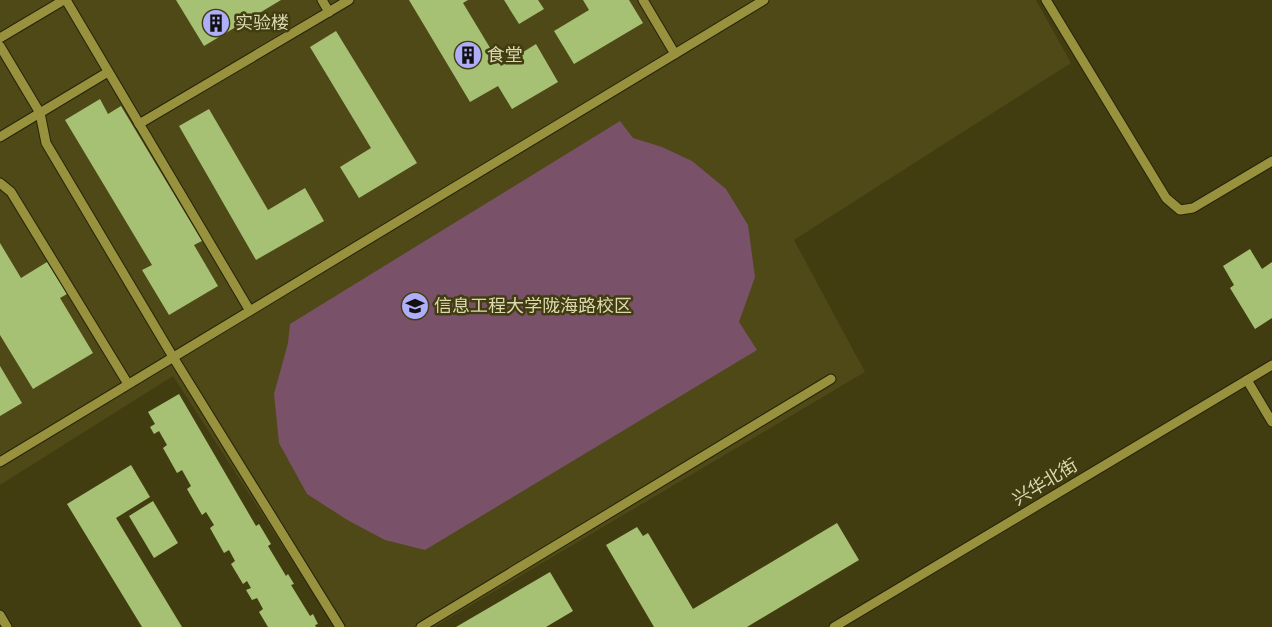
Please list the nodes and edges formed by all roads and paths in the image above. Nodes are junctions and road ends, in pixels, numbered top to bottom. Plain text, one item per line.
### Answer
1 (65, 0) edge
2 (322, 0) edge
3 (349, 0) edge
4 (643, 0) edge
5 (764, 0) edge
6 (1046, 0) edge
7 (329, 12) junction
8 (0, 38) edge
9 (0, 46) edge
10 (675, 54) junction
11 (108, 72) junction
12 (40, 113) junction
13 (139, 124) junction
14 (0, 137) edge
15 (1272, 161) edge
16 (0, 183) edge
17 (250, 311) junction
18 (173, 357) junction
19 (1272, 365) edge
20 (831, 379) dead end
21 (1247, 380) junction
22 (128, 384) junction
23 (1272, 422) edge
24 (0, 462) edge
25 (0, 615) edge
26 (7, 627) edge
27 (340, 627) edge
28 (421, 627) edge
29 (834, 627) edge

1 - 8 street
1 - 11 street
2 - 7 street
3 - 7 street
4 - 10 street
5 - 10 street
6 - 15 street
7 - 13 street
9 - 12 street
10 - 17 street
11 - 12 street
11 - 13 street
12 - 14 street
12 - 18 street
13 - 17 street
16 - 22 street
17 - 18 street
18 - 22 street
18 - 27 street
19 - 21 street, 兴华北街
20 - 28 street
21 - 23 street
21 - 29 street, 兴华北街
22 - 24 street
25 - 26 street

